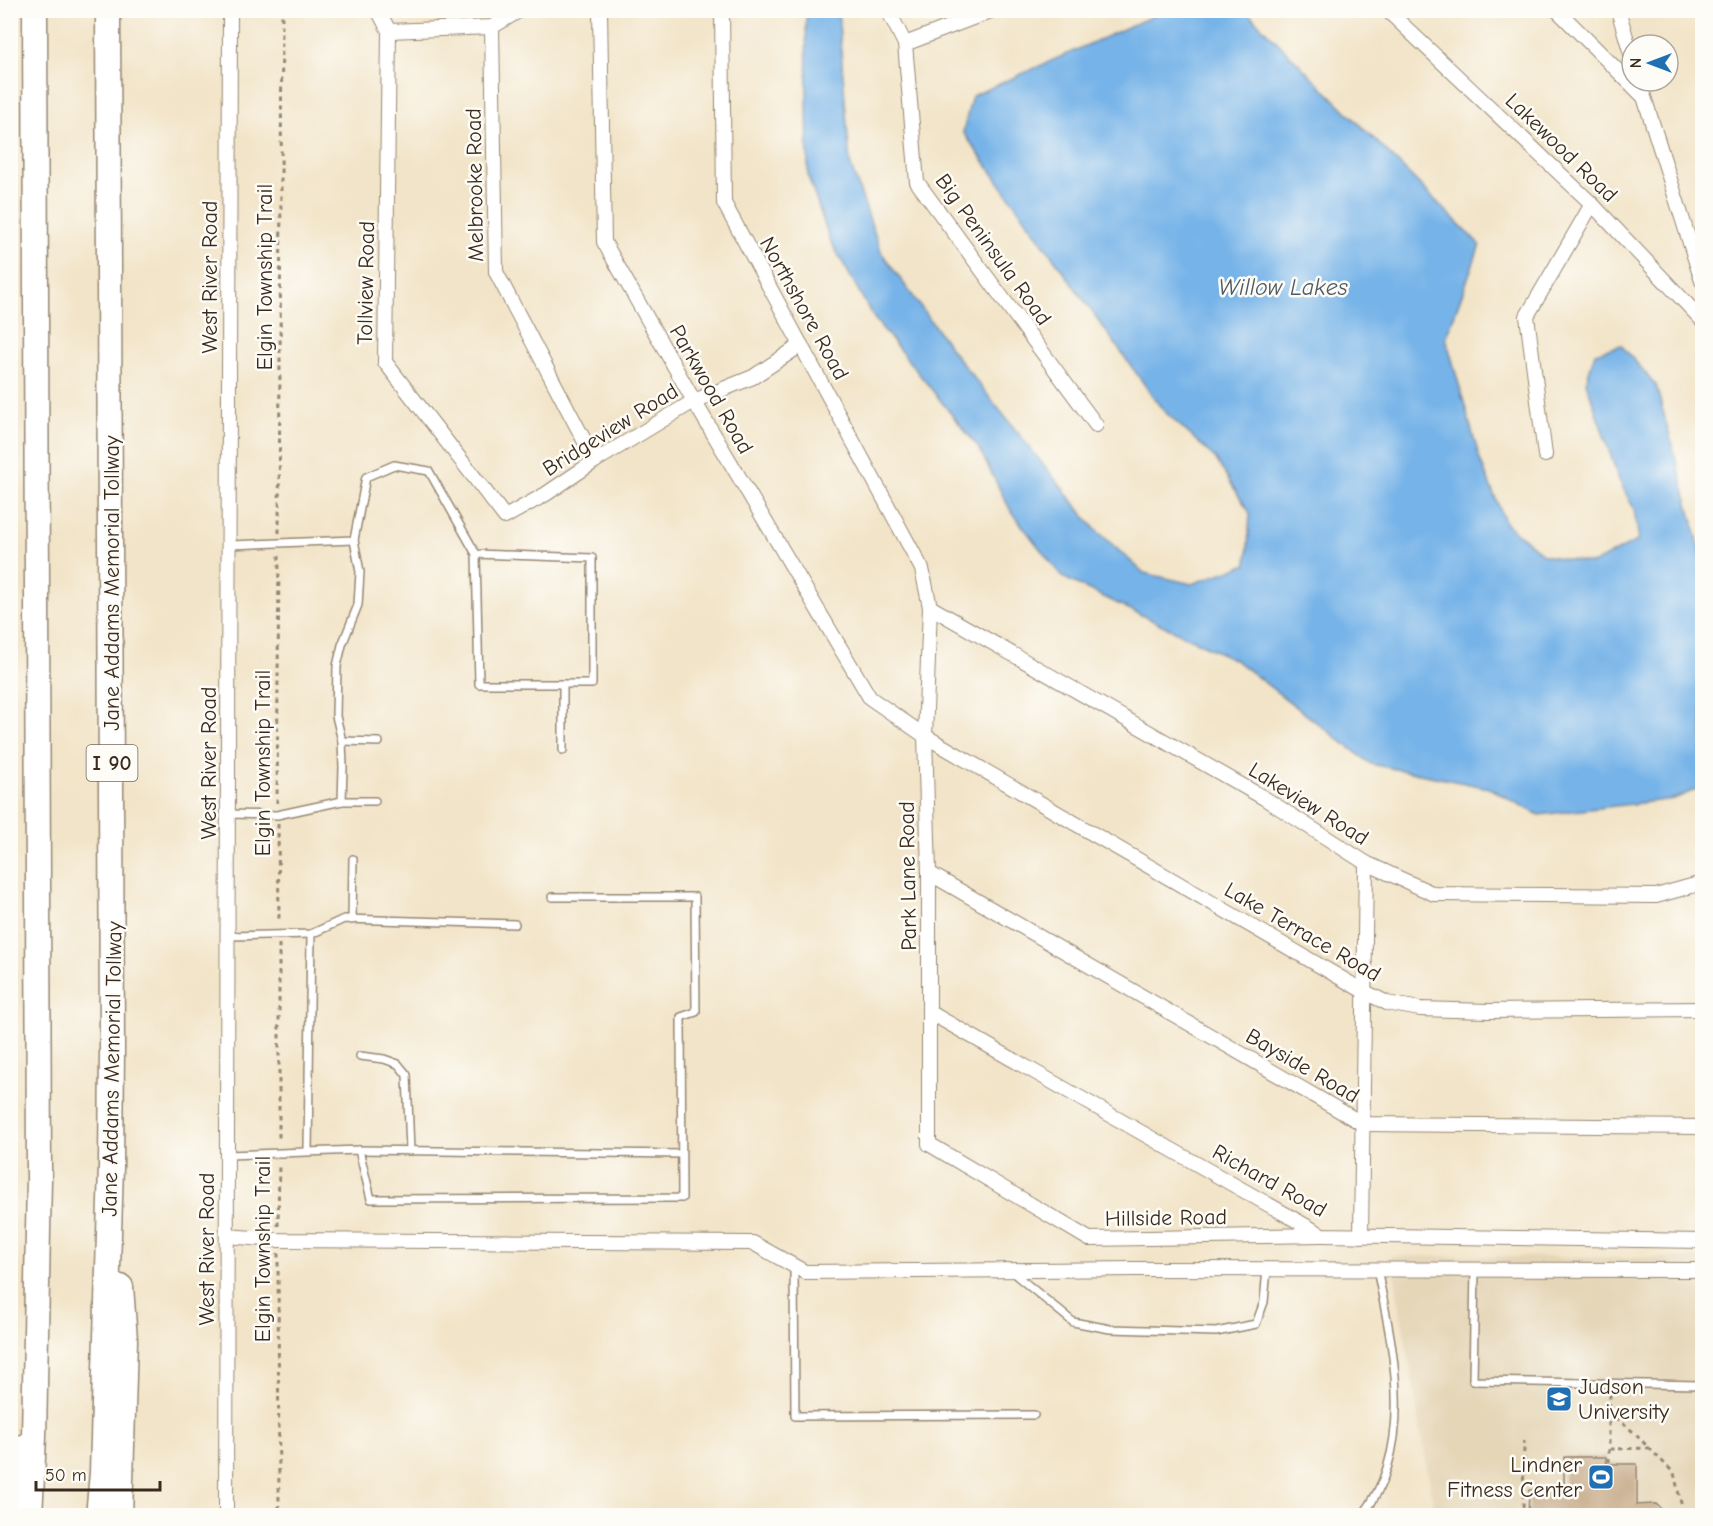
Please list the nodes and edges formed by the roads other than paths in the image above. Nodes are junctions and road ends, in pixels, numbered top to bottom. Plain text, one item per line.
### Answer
1 (35, 10) edge
2 (108, 10) edge
3 (230, 10) edge
4 (378, 10) edge
5 (520, 10) edge
6 (600, 10) edge
7 (722, 10) edge
8 (888, 10) edge
9 (993, 10) edge
10 (1387, 10) edge
11 (1557, 10) edge
12 (1618, 10) edge
13 (492, 27) junction
14 (389, 31) junction
15 (1625, 33) edge
16 (905, 44) junction
17 (1643, 93) edge
18 (1644, 96) junction
19 (1592, 204) junction
20 (1702, 280) edge
21 (1702, 320) edge
22 (801, 345) junction
23 (694, 401) junction
24 (1096, 424) dead end
25 (1545, 455) dead end
26 (595, 461) junction
27 (505, 517) joint
28 (354, 540) junction
29 (229, 545) junction
30 (476, 554) junction
31 (930, 607) junction
32 (564, 685) junction
33 (925, 736) junction
34 (342, 741) junction
35 (379, 742) dead end
36 (564, 750) dead end
37 (342, 801) junction
38 (375, 801) dead end
39 (229, 814) junction
40 (353, 859) dead end
41 (1366, 863) junction
42 (928, 873) junction
43 (1702, 883) edge
44 (552, 897) dead end
45 (352, 920) junction
46 (515, 924) dead end
47 (311, 934) junction
48 (228, 936) junction
49 (1365, 992) junction
50 (1702, 1009) edge
51 (929, 1012) junction
52 (360, 1056) dead end
53 (1363, 1124) junction
54 (1702, 1127) edge
55 (928, 1144) joint
56 (359, 1150) junction
57 (308, 1151) junction
58 (410, 1151) junction
59 (681, 1154) junction
60 (228, 1155) junction
61 (111, 1166) junction
62 (1322, 1235) junction
63 (227, 1236) junction
64 (1361, 1236) junction
65 (1702, 1240) edge
66 (794, 1266) junction
67 (1267, 1269) junction
68 (1377, 1269) junction
69 (1475, 1269) junction
70 (1009, 1270) junction
71 (1702, 1270) edge
72 (1702, 1385) edge
73 (34, 1398) junction
74 (1034, 1415) dead end
75 (10, 1505) edge
76 (30, 1515) edge
77 (98, 1515) edge
78 (120, 1515) edge
79 (226, 1515) edge
80 (1362, 1515) edge

1 - 73 highway
2 - 61 highway, Jane Addams Memorial Tollway / I 90
3 - 29 street, West River Road
4 - 14 street, Tollview Road
5 - 13 street
6 - 23 street, Parkwood Road
7 - 22 street, Northshore Road
8 - 16 street, Big Peninsula Road
9 - 16 street
10 - 19 street, Lakewood Road
11 - 18 street
12 - 15 street
13 - 14 street
13 - 26 street, Melbrooke Road
14 - 27 street, Tollview Road
16 - 24 street, Big Peninsula Road
17 - 18 street
18 - 20 street
19 - 21 street, Lakewood Road
19 - 25 street
22 - 23 street, Bridgeview Road
22 - 31 street, Northshore Road
23 - 26 street, Bridgeview Road
23 - 33 street, Parkwood Road
26 - 27 street, Bridgeview Road
28 - 29 lane
28 - 30 lane
28 - 34 lane
29 - 39 street, West River Road
30 - 32 lane
30 - 32 lane
31 - 33 street, Park Lane Road
31 - 41 street, Lakeview Road
32 - 36 lane
33 - 42 street, Park Lane Road
33 - 49 street, Lake Terrace Road
34 - 35 lane
34 - 37 lane
37 - 38 lane
37 - 39 lane
39 - 48 street, West River Road
40 - 45 lane
41 - 43 street, Lakeview Road
41 - 49 street
42 - 51 street, Park Lane Road
42 - 53 street, Bayside Road
44 - 59 lane
45 - 46 lane
45 - 47 lane
47 - 48 lane
47 - 57 lane
48 - 60 street, West River Road
49 - 50 street, Lake Terrace Road
49 - 53 street
51 - 55 street, Park Lane Road
51 - 62 street, Richard Road
52 - 58 lane
53 - 54 street, Bayside Road
53 - 64 street
55 - 62 street, Hillside Road
56 - 57 lane
56 - 58 lane
56 - 59 lane
57 - 60 lane
58 - 59 lane
60 - 63 street, West River Road
61 - 77 highway, Jane Addams Memorial Tollway / I 90
61 - 78 highway
62 - 64 street, Richard Road
63 - 66 street
63 - 79 street, West River Road
64 - 65 street, Richard Road
66 - 70 street
66 - 74 lane
67 - 68 street
67 - 70 street
67 - 70 lane
68 - 69 street
68 - 80 lane
69 - 71 street
69 - 72 lane
73 - 75 highway
73 - 76 highway

